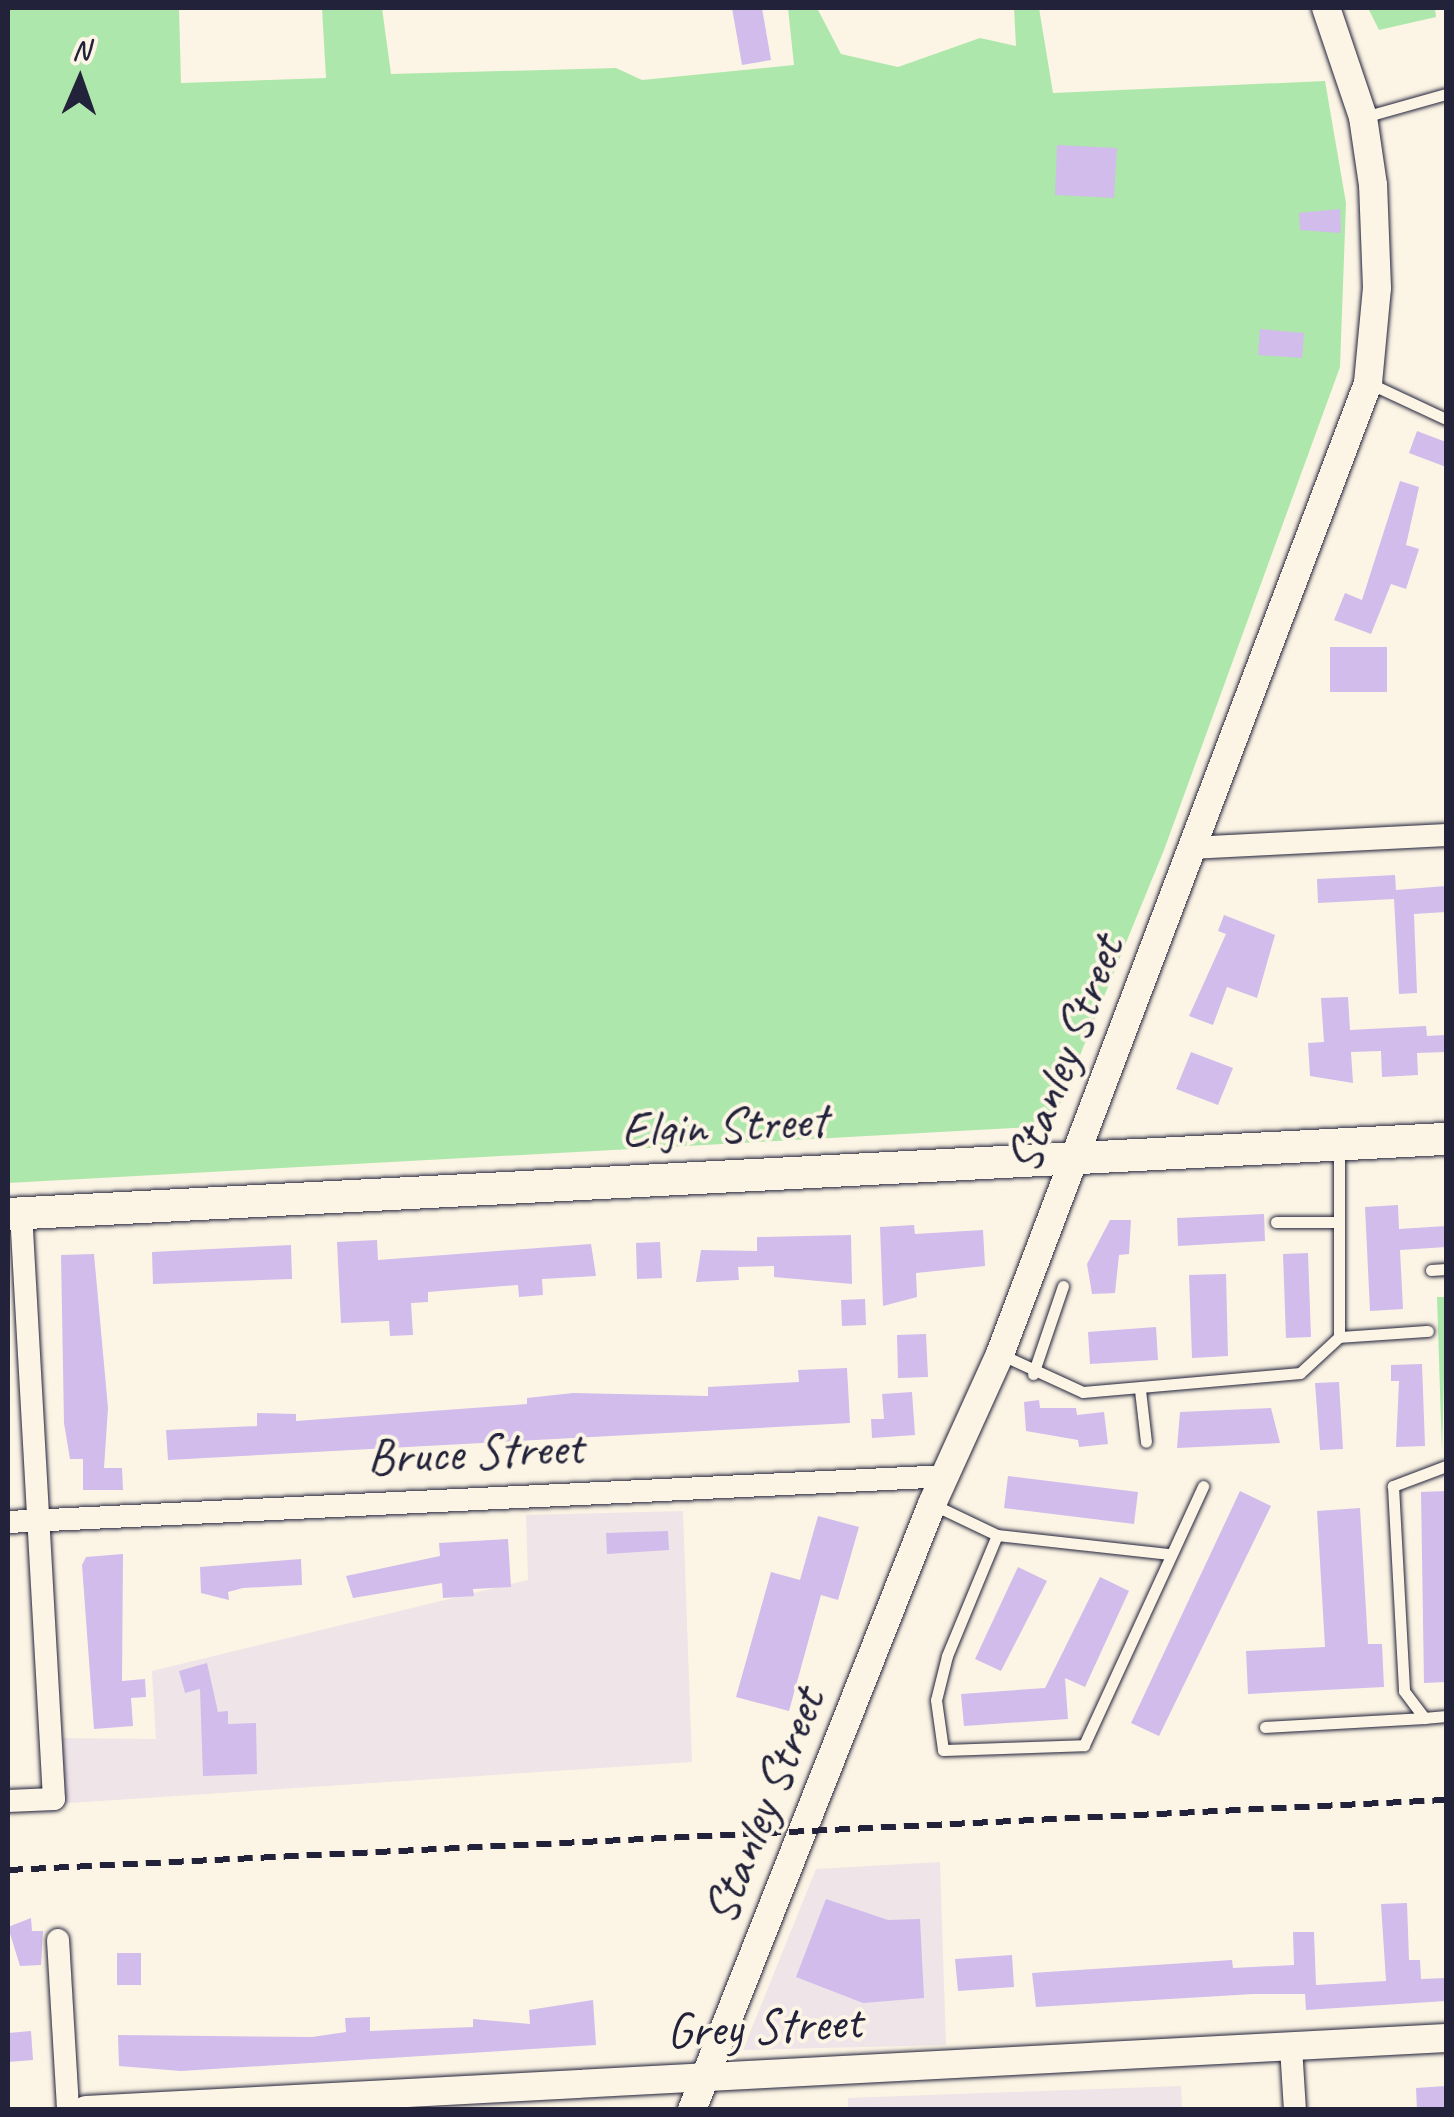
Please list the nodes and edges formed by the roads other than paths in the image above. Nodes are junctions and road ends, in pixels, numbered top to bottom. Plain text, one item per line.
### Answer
1 (1326, 8) edge
2 (1446, 94) edge
3 (1364, 117) junction
4 (1368, 383) junction
5 (1446, 419) edge
6 (1446, 836) edge
7 (1191, 848) junction
8 (1446, 1138) edge
9 (1339, 1141) junction
10 (1074, 1156) junction
11 (14, 1214) edge
12 (1276, 1222) dead end
13 (1339, 1222) junction
14 (1446, 1269) edge
15 (1431, 1270) dead end
16 (1063, 1286) dead end
17 (1428, 1331) dead end
18 (1339, 1337) junction
19 (1000, 1354) junction
20 (1033, 1374) junction
21 (1140, 1390) junction
22 (1146, 1442) dead end
23 (1446, 1466) edge
24 (947, 1476) junction
25 (1203, 1486) dead end
26 (932, 1504) junction
27 (38, 1520) junction
28 (8, 1522) edge
29 (997, 1535) junction
30 (1170, 1554) junction
31 (1446, 1716) edge
32 (1424, 1718) junction
33 (1265, 1727) dead end
34 (8, 1802) edge
35 (58, 1940) dead end
36 (1446, 2038) edge
37 (1292, 2046) junction
38 (706, 2074) junction
39 (68, 2110) edge
40 (86, 2110) edge
41 (692, 2110) edge
42 (1295, 2110) edge

1 - 3 street, Stanley Street
2 - 3 lane
3 - 4 street, Stanley Street
4 - 5 lane
4 - 7 street, Stanley Street
6 - 7 street
7 - 10 street, Stanley Street
8 - 9 main road, Elgin Street
9 - 10 main road, Elgin Street
9 - 13 lane
10 - 11 main road, Elgin Street
10 - 19 street, Stanley Street
11 - 27 street
12 - 13 lane
13 - 18 lane
14 - 15 lane
16 - 20 lane
17 - 18 lane
18 - 21 lane
19 - 20 lane
19 - 24 street, Stanley Street
20 - 21 lane
21 - 22 lane
23 - 32 lane
24 - 26 street, Stanley Street
24 - 27 street, Bruce Street
25 - 30 lane
26 - 29 lane
26 - 38 street, Stanley Street
27 - 28 street, Bruce Street
27 - 34 street
29 - 30 lane
29 - 30 lane
31 - 32 lane
32 - 33 lane
35 - 39 street
36 - 37 street, Grey Street
37 - 38 street, Grey Street
37 - 42 street
38 - 40 street, Grey Street
38 - 41 street, Stanley Street

